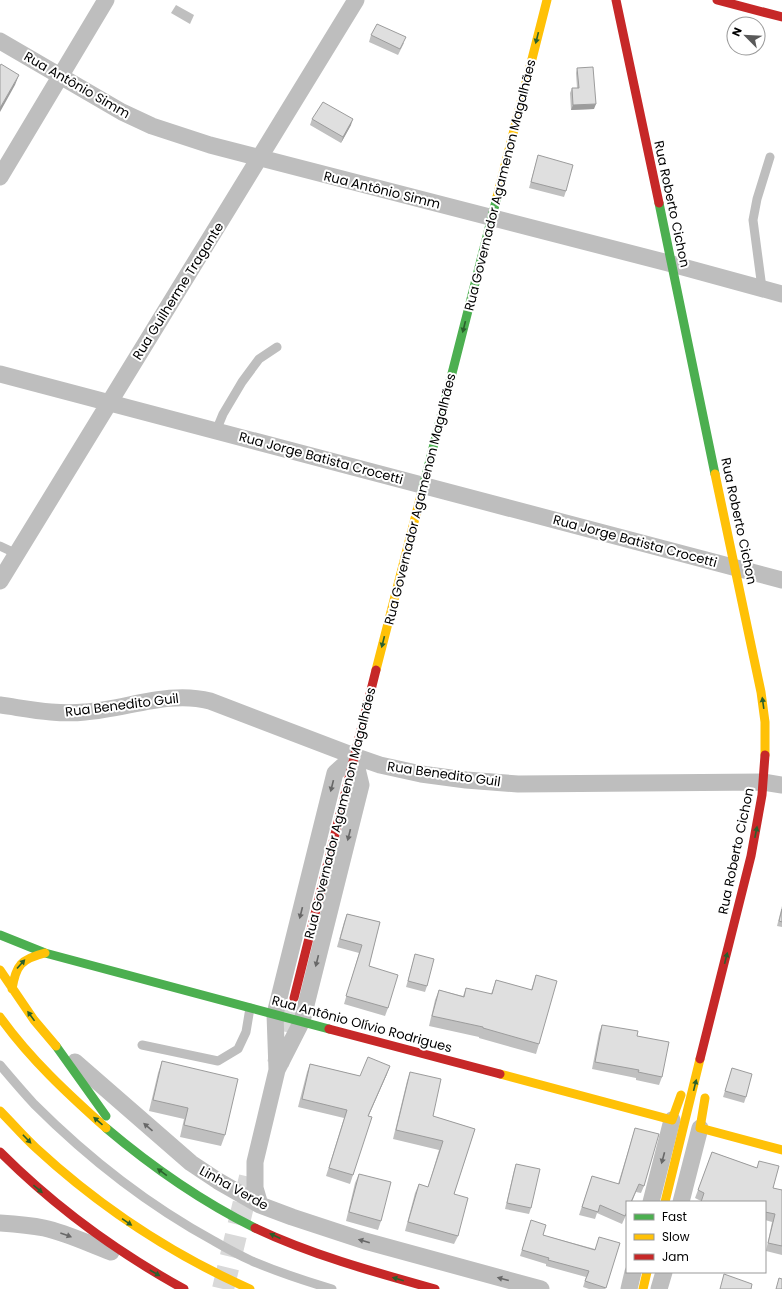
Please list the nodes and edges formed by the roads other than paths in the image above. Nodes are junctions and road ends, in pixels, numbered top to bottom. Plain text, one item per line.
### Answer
1 (106, 0) edge
2 (356, 0) edge
3 (547, 0) edge
4 (616, 0) edge
5 (717, 0) edge
6 (782, 16) edge
7 (0, 41) edge
8 (61, 76) junction
9 (770, 157) dead end
10 (259, 158) junction
11 (0, 177) edge
12 (492, 218) junction
13 (672, 264) junction
14 (762, 288) junction
15 (782, 294) edge
16 (277, 347) dead end
17 (0, 374) edge
18 (109, 402) junction
19 (216, 431) junction
20 (423, 485) junction
21 (0, 546) edge
22 (17, 554) junction
23 (736, 567) junction
24 (782, 580) edge
25 (0, 581) edge
26 (0, 705) edge
27 (354, 756) junction
28 (763, 782) junction
29 (782, 785) edge
30 (0, 935) edge
31 (45, 953) junction
32 (0, 970) edge
33 (12, 989) junction
34 (294, 998) tunnel mouth
35 (250, 1008) junction
36 (275, 1014) junction
37 (0, 1017) edge
38 (302, 1021) junction
39 (142, 1045) dead end
40 (56, 1046) junction
41 (704, 1048) junction
42 (0, 1065) edge
43 (277, 1070) junction
44 (0, 1111) edge
45 (672, 1120) junction
46 (700, 1128) junction
47 (128, 1146) junction
48 (782, 1150) edge
49 (0, 1152) edge
50 (255, 1162) junction
51 (227, 1186) junction
52 (651, 1201) edge
53 (665, 1201) edge
54 (681, 1201) edge
55 (260, 1205) junction
56 (0, 1224) edge
57 (132, 1260) junction
58 (633, 1273) edge
59 (647, 1273) edge
60 (664, 1273) edge
61 (184, 1289) edge
62 (250, 1289) edge
63 (332, 1289) edge
64 (435, 1289) edge
65 (541, 1289) edge
66 (629, 1289) edge
67 (643, 1289) edge
68 (660, 1289) edge

1 - 8 street
2 - 10 street, Rua Guilherme Tragante
3 -> 12 main road, Rua Governador Agamenon Magalhães
4 - 13 main road, Rua Roberto Cichon
5 - 6 main road
7 - 8 street, Rua Antônio Simm
8 - 10 street, Rua Antônio Simm
8 - 11 street
9 - 14 lane
10 - 12 street, Rua Antônio Simm
10 - 18 street, Rua Guilherme Tragante
12 - 13 street, Rua Antônio Simm
12 -> 20 main road, Rua Governador Agamenon Magalhães
13 - 14 street, Rua Antônio Simm
13 - 23 main road, Rua Roberto Cichon
14 - 15 street, Rua Antônio Simm
16 - 19 lane
17 - 18 street, Rua Jorge Batista Crocetti
18 - 19 street, Rua Jorge Batista Crocetti
18 - 22 street, Rua Guilherme Tragante
19 - 20 street, Rua Jorge Batista Crocetti
20 - 23 street, Rua Jorge Batista Crocetti
20 -> 27 main road, Rua Governador Agamenon Magalhães
21 - 22 lane
22 - 25 street, Rua Guilherme Tragante
23 - 24 street, Rua Jorge Batista Crocetti
28 -> 23 main road, Rua Roberto Cichon
26 - 27 street, Rua Benedito Guil
27 - 28 street, Rua Benedito Guil
27 - 34 main road, Rua Governador Agamenon Magalhães
27 -> 36 street
27 -> 38 street
28 - 29 street, Rua Benedito Guil
41 -> 28 main road, Rua Roberto Cichon
30 - 31 main road, Rua Antônio Olívio Rodrigues
33 -> 31 main road
31 - 35 main road, Rua Antônio Olívio Rodrigues
32 - 33 main road, Linha Verde
40 -> 33 main road, Linha Verde
35 - 36 main road, Rua Antônio Olívio Rodrigues
35 - 39 lane
36 - 38 main road, Rua Antônio Olívio Rodrigues
36 - 43 street
47 -> 37 main road, Linha Verde
38 - 43 street
38 - 45 main road, Rua Antônio Olívio Rodrigues
40 - 47 main road
51 -> 40 street, Linha Verde
41 - 45 main road
41 - 46 main road, Rua Roberto Cichon
53 -> 41 main road, Rua Roberto Cichon
42 - 63 lane
43 - 50 street
44 -> 62 main road
45 -> 52 street
46 - 48 main road
46 - 54 street
64 -> 47 main road, Linha Verde
49 -> 57 main road
50 - 51 street
50 - 55 street
51 - 55 street, Linha Verde
65 -> 55 street, Linha Verde
56 -> 57 street
57 -> 61 main road
58 - 66 street
59 - 67 main road
60 - 68 street

